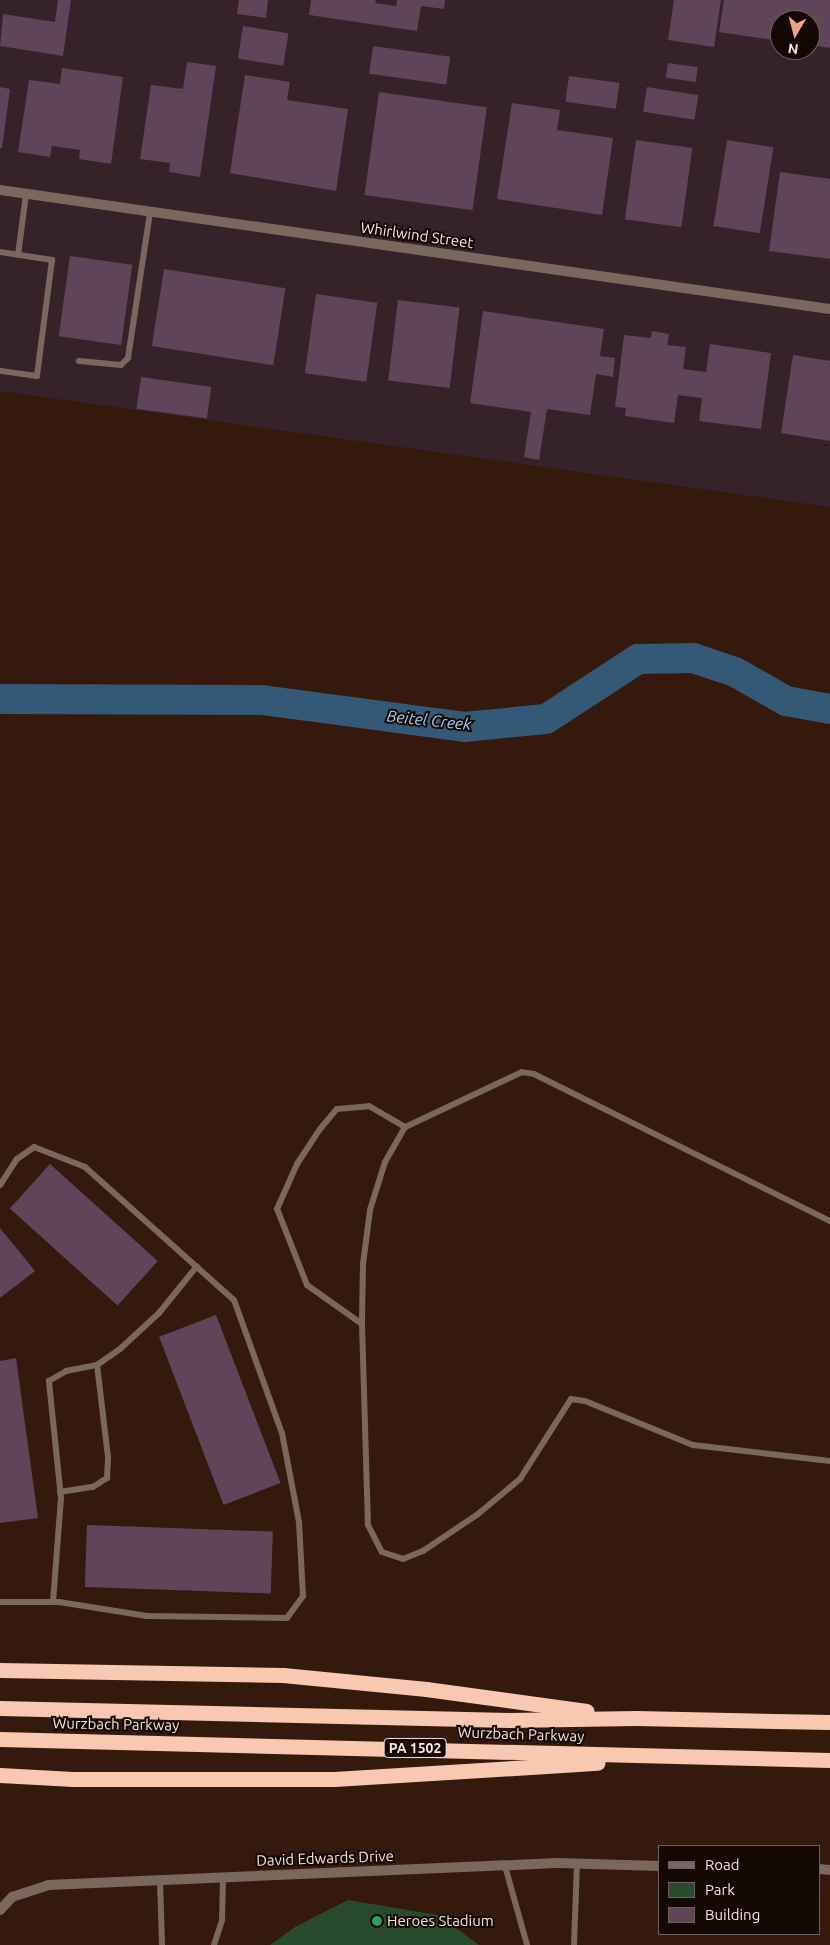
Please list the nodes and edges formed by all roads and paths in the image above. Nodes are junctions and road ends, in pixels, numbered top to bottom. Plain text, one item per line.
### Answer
1 (0, 190) edge
2 (26, 194) junction
3 (150, 212) junction
4 (0, 252) edge
5 (18, 255) junction
6 (830, 309) edge
7 (79, 362) dead end
8 (0, 370) edge
9 (405, 1127) junction
10 (0, 1185) edge
11 (830, 1221) edge
12 (197, 1266) junction
13 (362, 1324) junction
14 (97, 1365) junction
15 (830, 1461) edge
16 (60, 1492) junction
17 (0, 1602) edge
18 (53, 1602) junction
19 (0, 1670) edge
20 (0, 1708) edge
21 (636, 1718) junction
22 (830, 1722) edge
23 (0, 1739) edge
24 (676, 1758) junction
25 (830, 1760) edge
26 (0, 1775) edge
27 (576, 1864) junction
28 (505, 1866) junction
29 (658, 1866) edge
30 (223, 1878) junction
31 (160, 1880) junction
32 (0, 1910) edge
33 (162, 1945) edge
34 (214, 1945) edge
35 (527, 1945) edge
36 (574, 1945) edge

1 - 2 street, Whirlwind Street
2 - 3 street, Whirlwind Street
2 - 5 lane
3 - 6 street, Whirlwind Street
3 - 7 lane
4 - 5 lane
5 - 8 lane
9 - 11 lane
9 - 13 lane
9 - 13 lane
10 - 12 lane
12 - 14 lane
12 - 18 lane
13 - 15 lane
14 - 16 lane
14 - 16 lane
16 - 18 lane
17 - 18 lane
19 - 21 highway
20 - 21 highway, Wurzbach Parkway / PA 1502
21 - 22 highway, Wurzbach Parkway / PA 1502
23 - 24 highway, Wurzbach Parkway / PA 1502
24 - 25 highway, Wurzbach Parkway / PA 1502
24 - 26 highway
27 - 28 street, David Edwards Drive
27 - 29 street, David Edwards Drive
27 - 36 lane
28 - 30 street, David Edwards Drive
28 - 35 lane
30 - 31 street, David Edwards Drive
30 - 34 lane
31 - 32 street, David Edwards Drive
31 - 33 lane

